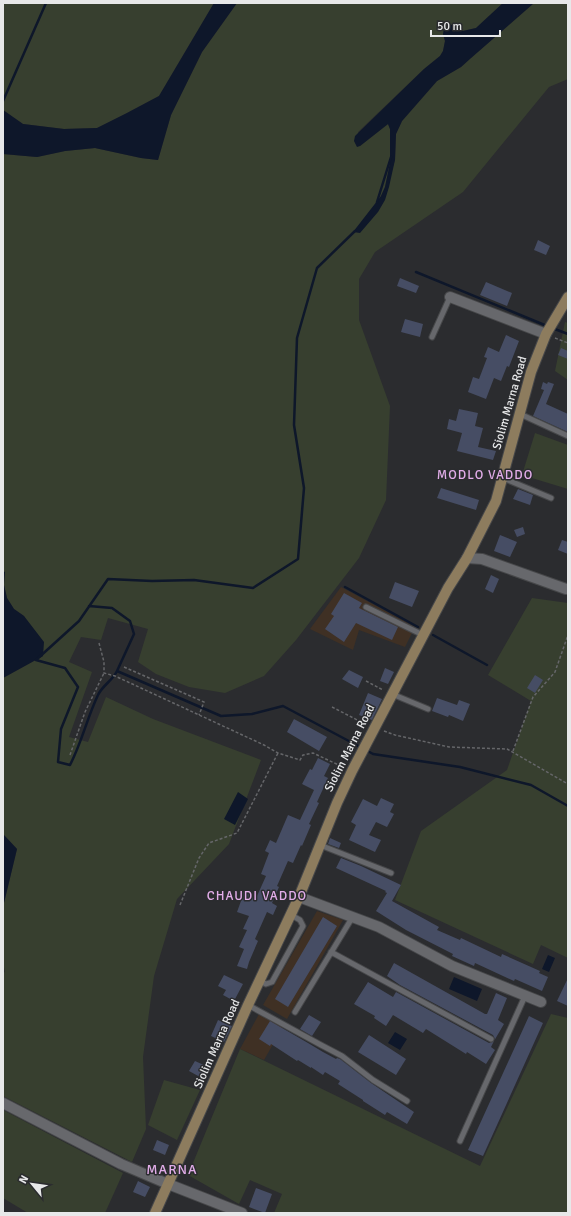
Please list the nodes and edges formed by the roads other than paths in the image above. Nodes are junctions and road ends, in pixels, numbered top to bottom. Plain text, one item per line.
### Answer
1 (450, 297) joint
2 (568, 297) edge
3 (546, 334) junction
4 (432, 337) dead end
5 (520, 414) junction
6 (568, 436) edge
7 (502, 478) junction
8 (551, 498) dead end
9 (467, 558) junction
10 (568, 588) edge
11 (366, 607) dead end
12 (423, 635) junction
13 (392, 694) junction
14 (428, 709) dead end
15 (320, 845) junction
16 (391, 873) dead end
17 (299, 897) junction
18 (291, 915) junction
19 (352, 918) junction
20 (331, 952) junction
21 (260, 981) junction
22 (525, 996) junction
23 (541, 1002) dead end
24 (248, 1005) junction
25 (295, 1012) dead end
26 (491, 1039) dead end
27 (407, 1101) dead end
28 (3, 1103) edge
29 (460, 1141) dead end
30 (168, 1184) junction
31 (155, 1213) edge
32 (242, 1213) edge

1 - 3 street
1 - 4 lane
2 - 3 main road, Siolim Marna Road
3 - 5 main road, Siolim Marna Road
5 - 6 lane
5 - 7 main road, Siolim Marna Road
7 - 8 lane
7 - 9 main road, Siolim Marna Road
9 - 10 street
9 - 12 main road, Siolim Marna Road
11 - 12 lane
12 - 13 main road, Siolim Marna Road
13 - 14 lane
13 - 15 main road, Siolim Marna Road
15 - 16 lane
15 - 17 main road, Siolim Marna Road
17 - 18 main road, Siolim Marna Road
17 - 19 street
18 - 21 main road, Siolim Marna Road
18 - 21 lane
19 - 20 lane
19 - 22 street
20 - 25 lane
20 - 26 lane
21 - 24 main road, Siolim Marna Road
22 - 23 street
22 - 29 lane
24 - 27 lane
24 - 30 main road, Siolim Marna Road
28 - 30 street
30 - 31 main road, Siolim Marna Road
30 - 32 street

